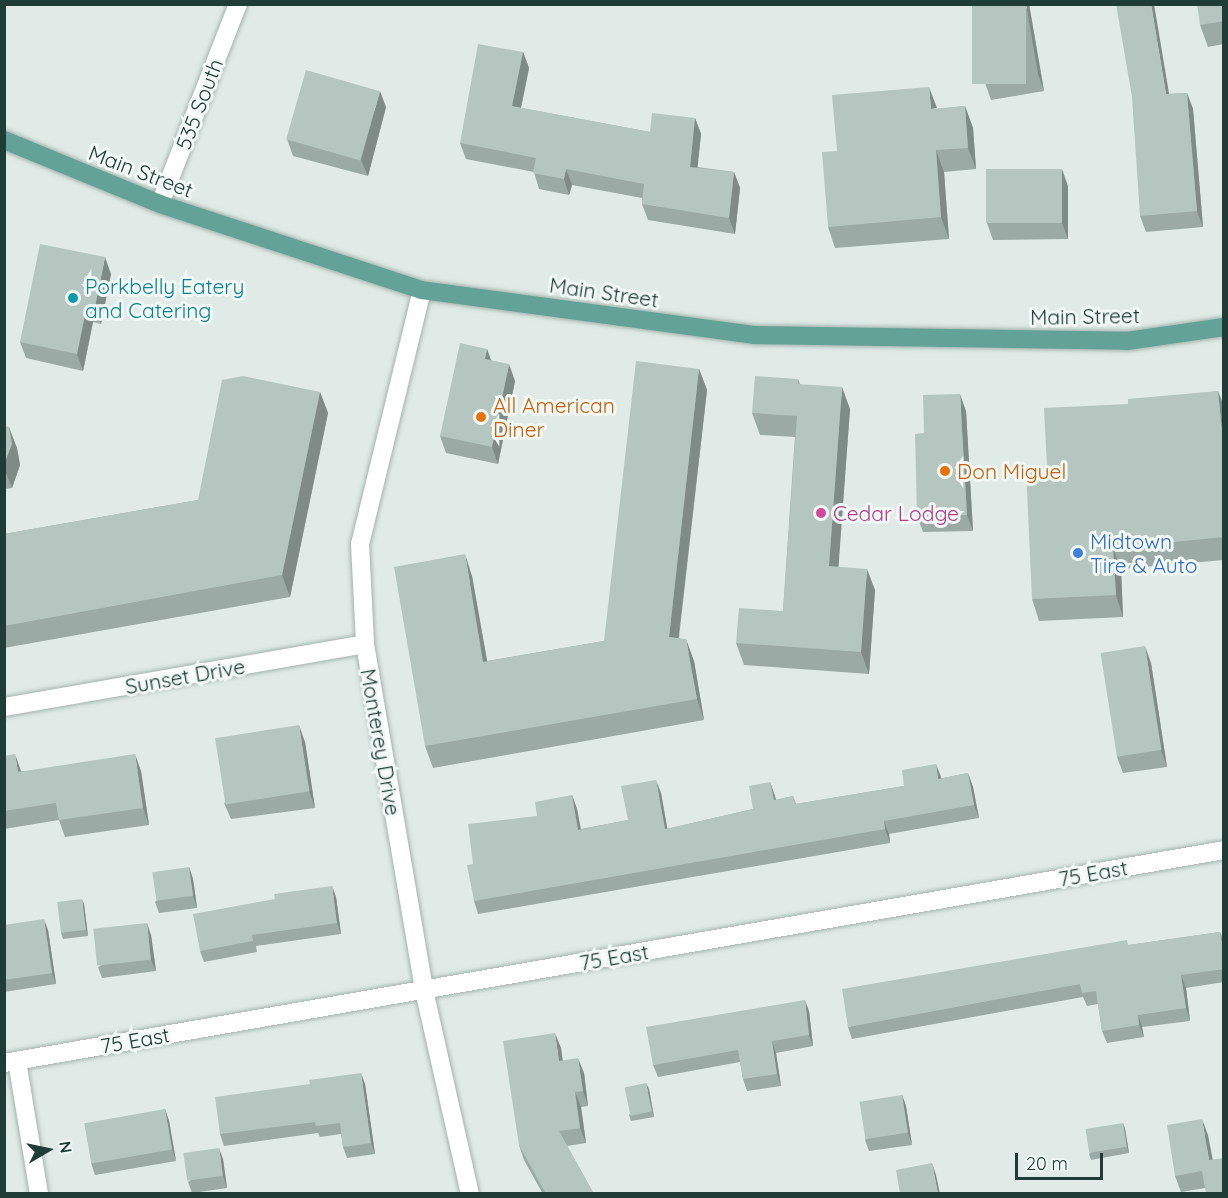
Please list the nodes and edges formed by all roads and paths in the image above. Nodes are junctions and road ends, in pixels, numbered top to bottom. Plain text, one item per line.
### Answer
1 (238, 4) edge
2 (4, 140) edge
3 (160, 204) junction
4 (422, 290) junction
5 (1224, 327) edge
6 (364, 644) junction
7 (4, 707) edge
8 (1224, 850) edge
9 (424, 990) junction
10 (10, 1062) edge
11 (39, 1194) edge
12 (470, 1194) edge

1 - 3 street, 535 South
2 - 3 main road, Main Street
3 - 4 main road, Main Street
4 - 5 main road, Main Street
4 - 6 street, Monterey Drive
6 - 7 street, Sunset Drive
6 - 9 street, Monterey Drive
8 - 9 street, 75 East
9 - 10 street, 75 East
9 - 12 street, Monterey Drive
10 - 11 street

